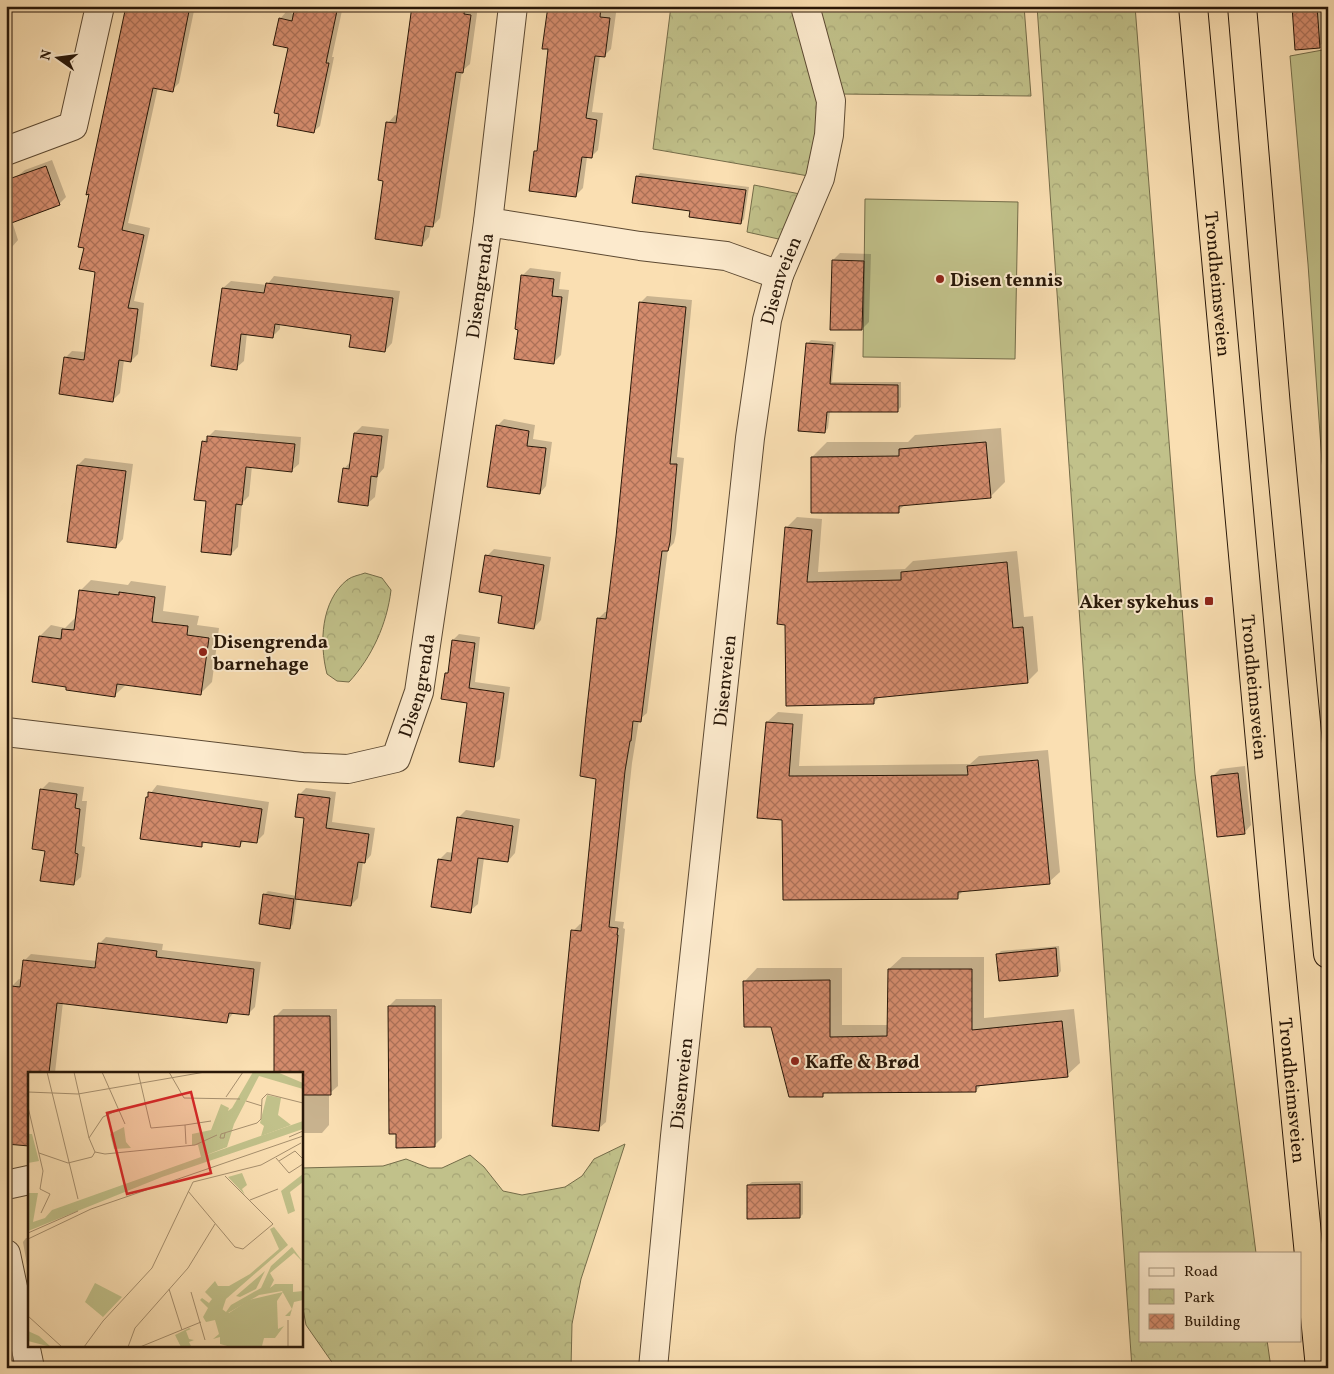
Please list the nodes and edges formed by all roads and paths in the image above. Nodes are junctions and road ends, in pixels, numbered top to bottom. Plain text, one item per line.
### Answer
1 (100, 6) edge
2 (513, 6) edge
3 (805, 6) edge
4 (1193, 6) edge
5 (1242, 6) edge
6 (6, 151) edge
7 (488, 222) junction
8 (778, 275) junction
9 (6, 732) edge
10 (1328, 954) edge
11 (28, 1180) edge
12 (6, 1185) edge
13 (6, 1254) edge
14 (30, 1368) edge
15 (653, 1368) edge
16 (1320, 1368) edge

1 - 6 street
2 - 7 street, Disengrenda
3 - 8 street, Disenveien
4 - 16 highway, Trondheimsveien
5 - 10 highway
7 - 8 street, Disengrenda
7 - 9 street, Disengrenda
8 - 15 street, Disenveien
11 - 12 street
13 - 14 street

